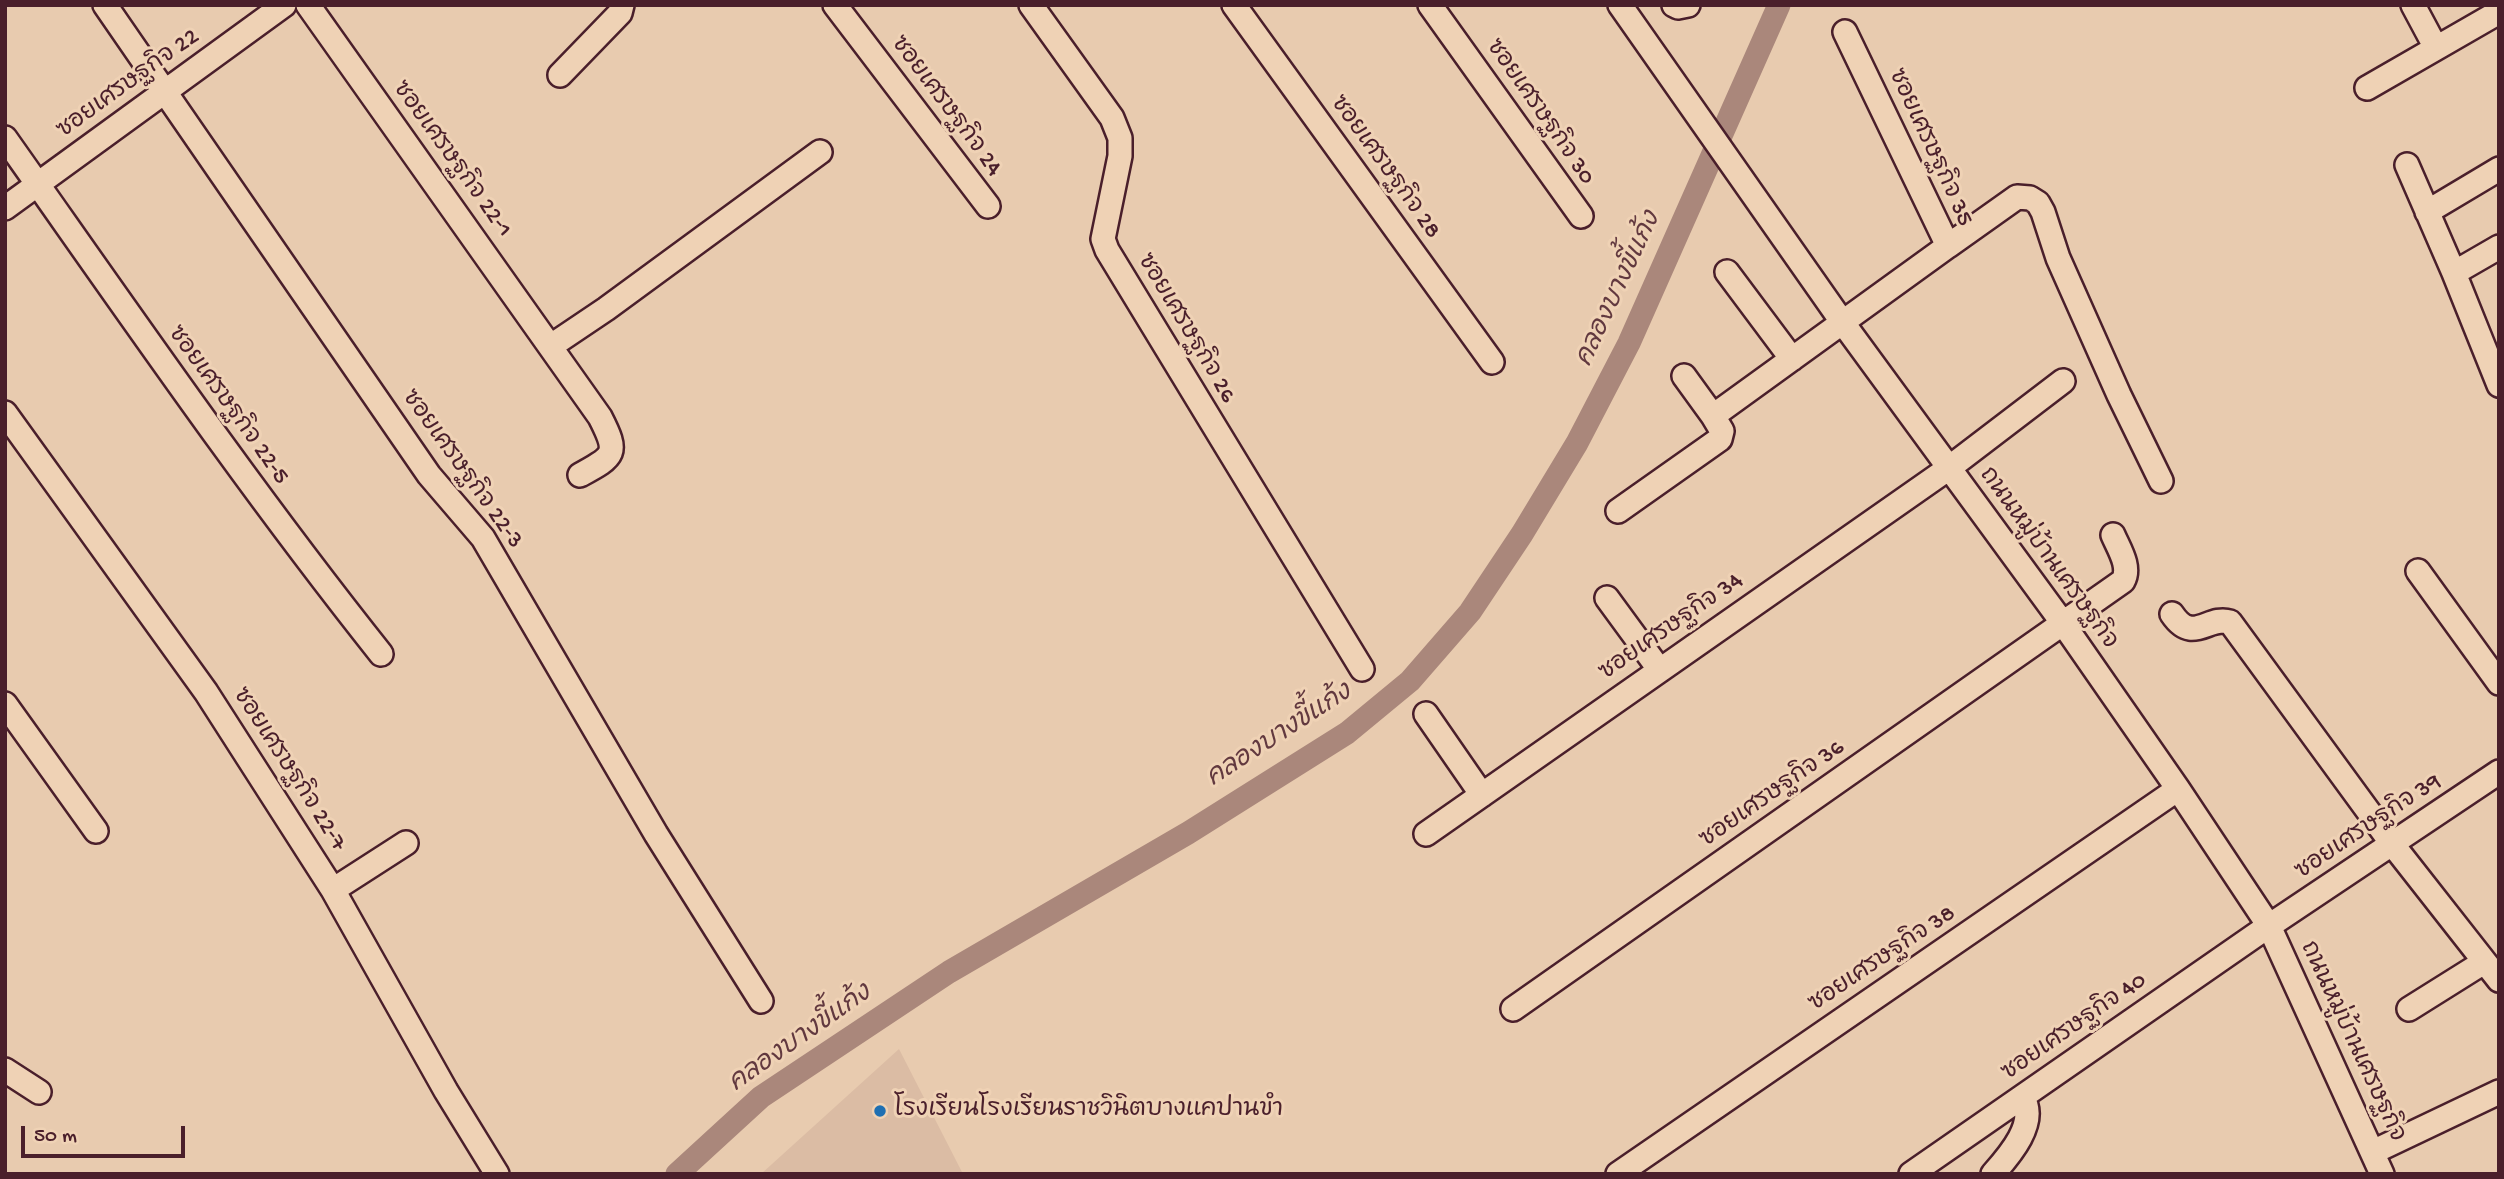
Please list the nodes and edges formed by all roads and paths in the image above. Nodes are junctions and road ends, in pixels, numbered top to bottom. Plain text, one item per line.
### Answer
1 (105, 5) edge
2 (284, 5) edge
3 (308, 5) edge
4 (622, 5) edge
5 (835, 5) edge
6 (1031, 5) edge
7 (1234, 5) edge
8 (1430, 5) edge
9 (1620, 5) edge
10 (1674, 5) edge
11 (1688, 5) edge
12 (2413, 5) edge
13 (2499, 12) edge
14 (1845, 32) dead end
15 (2436, 48) junction
16 (560, 75) dead end
17 (2367, 88) dead end
18 (166, 90) junction
19 (5, 138) edge
20 (820, 152) dead end
21 (2407, 165) dead end
22 (2499, 169) edge
23 (38, 184) junction
24 (988, 206) dead end
25 (5, 208) edge
26 (2427, 212) junction
27 (1581, 216) dead end
28 (1948, 246) junction
29 (2499, 247) edge
30 (1727, 272) dead end
31 (2454, 274) junction
32 (1843, 323) junction
33 (551, 346) junction
34 (1792, 359) junction
35 (1492, 362) dead end
36 (1684, 376) dead end
37 (2063, 381) dead end
38 (2499, 385) edge
39 (5, 414) edge
40 (1713, 416) junction
41 (1949, 468) junction
42 (580, 475) dead end
43 (2161, 481) dead end
44 (1618, 511) dead end
45 (2113, 535) dead end
46 (2418, 571) dead end
47 (1607, 598) dead end
48 (2172, 614) dead end
49 (2062, 622) junction
50 (381, 654) dead end
51 (1362, 669) dead end
52 (1659, 669) junction
53 (2499, 683) edge
54 (5, 704) edge
55 (1426, 714) dead end
56 (2499, 772) edge
57 (2178, 789) junction
58 (1482, 795) junction
59 (96, 831) dead end
60 (1426, 834) dead end
61 (406, 843) dead end
62 (2393, 845) junction
63 (333, 890) junction
64 (2269, 926) junction
65 (2484, 962) junction
66 (2499, 980) edge
67 (761, 1001) dead end
68 (1513, 1009) dead end
69 (2409, 1009) dead end
70 (5, 1070) edge
71 (2499, 1091) edge
72 (39, 1092) dead end
73 (2022, 1097) junction
74 (2373, 1152) junction
75 (497, 1174) edge
76 (1618, 1174) edge
77 (1911, 1174) edge
78 (1993, 1174) edge
79 (2382, 1174) edge

1 - 18 street, ซอยเศรษฐกิจ 22-3
2 - 18 street, ซอยเศรษฐกิจ 22
3 - 33 street, ซอยเศรษฐกิจ 22-1
4 - 16 street
5 - 24 street, ซอยเศรษฐกิจ 24
6 - 51 street, ซอยเศรษฐกิจ 26
7 - 35 street, ซอยเศรษฐกิจ 28
8 - 27 street, ซอยเศรษฐกิจ 30
9 - 32 street, ถนนหมู่บ้านเศรษฐกิจ
10 - 11 street
12 - 15 street
13 - 15 street
14 - 28 street, ซอยเศรษฐกิจ 35
15 - 17 street
18 - 23 street, ซอยเศรษฐกิจ 22
18 - 67 street, ซอยเศรษฐกิจ 22-3
19 - 23 street, ซอยเศรษฐกิจ 22-5
20 - 33 street
21 - 26 street
22 - 26 street
23 - 25 street, ซอยเศรษฐกิจ 22
23 - 50 street, ซอยเศรษฐกิจ 22-5
26 - 31 street
28 - 32 street, ซอยเศรษฐกิจ 35
28 - 43 street
29 - 31 street
30 - 34 street
31 - 38 street
32 - 34 street, ซอยเศรษฐกิจ 35
32 - 41 street, ถนนหมู่บ้านเศรษฐกิจ
33 - 42 street, ซอยเศรษฐกิจ 22-1
34 - 40 street, ซอยเศรษฐกิจ 35
36 - 40 street
37 - 41 street, ซอยเศรษฐกิจ 34
39 - 63 street, ซอยเศรษฐกิจ 22-7
40 - 44 street
41 - 49 street, ถนนหมู่บ้านเศรษฐกิจ
41 - 52 street, ซอยเศรษฐกิจ 34
45 - 49 street, ซอยเศรษฐกิจ 36
46 - 53 street
47 - 52 street
48 - 62 street
49 - 57 street, ถนนหมู่บ้านเศรษฐกิจ
49 - 68 street, ซอยเศรษฐกิจ 36
52 - 58 street, ซอยเศรษฐกิจ 34
54 - 59 street
55 - 58 street
56 - 62 street, ซอยเศรษฐกิจ 39
57 - 64 street, ถนนหมู่บ้านเศรษฐกิจ
57 - 76 street, ซอยเศรษฐกิจ 38
58 - 60 street, ซอยเศรษฐกิจ 34
61 - 63 street
62 - 64 street, ซอยเศรษฐกิจ 39
62 - 65 street
63 - 75 street, ซอยเศรษฐกิจ 22-7
64 - 73 street, ซอยเศรษฐกิจ 40
64 - 74 street, ถนนหมู่บ้านเศรษฐกิจ
65 - 66 street
65 - 69 street
70 - 72 street
71 - 74 street
73 - 77 street, ซอยเศรษฐกิจ 40
73 - 78 street
74 - 79 street, ถนนหมู่บ้านเศรษฐกิจ

